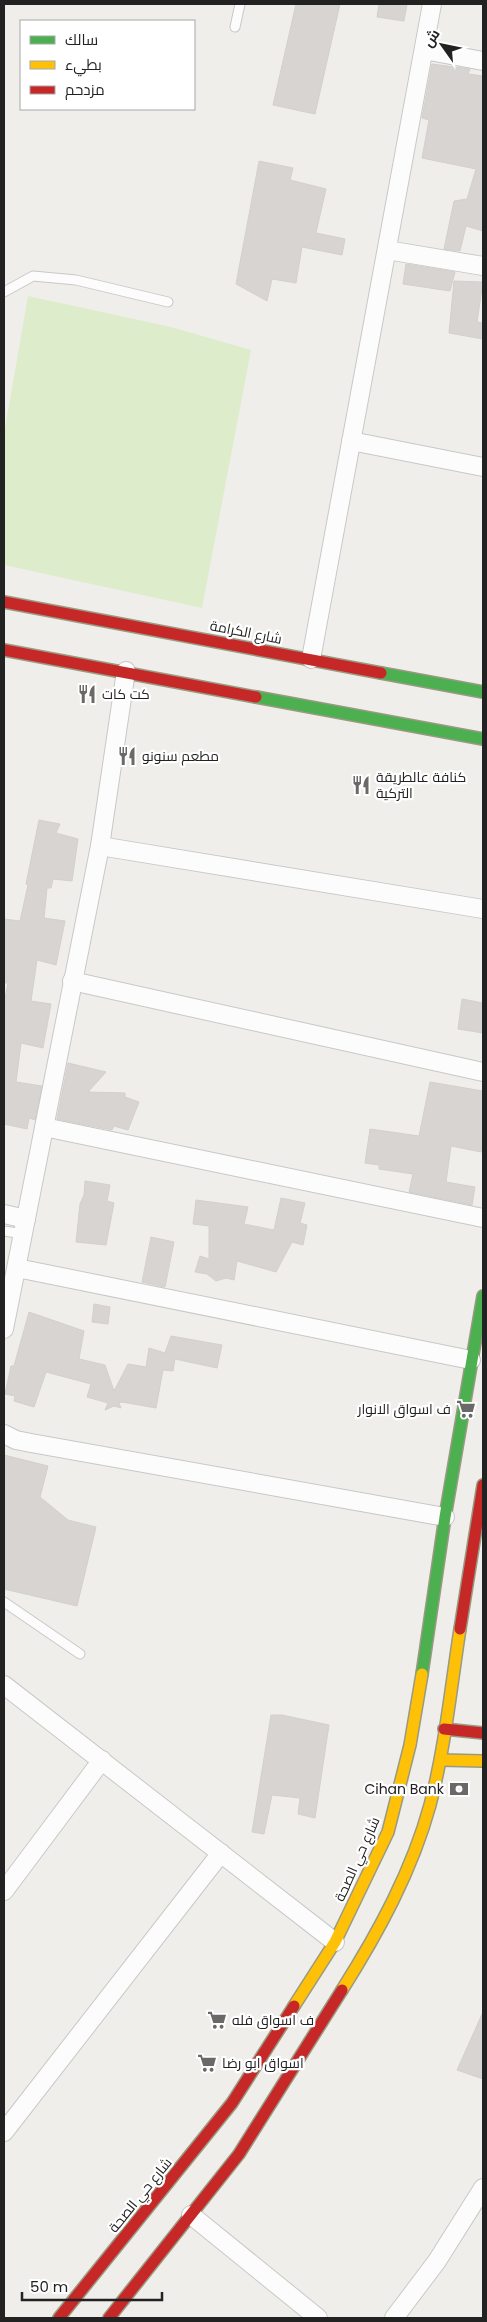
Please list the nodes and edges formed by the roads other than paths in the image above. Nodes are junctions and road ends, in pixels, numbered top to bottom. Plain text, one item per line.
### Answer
1 (240, 4) edge
2 (432, 4) edge
3 (235, 27) dead end
4 (424, 50) junction
5 (483, 60) edge
6 (387, 250) junction
7 (483, 266) edge
8 (4, 292) edge
9 (168, 302) dead end
10 (351, 441) junction
11 (483, 467) edge
12 (4, 602) edge
13 (4, 650) edge
14 (311, 660) junction
15 (126, 671) junction
16 (483, 692) edge
17 (483, 739) edge
18 (100, 846) junction
19 (483, 909) edge
20 (72, 981) junction
21 (483, 1072) edge
22 (44, 1127) junction
23 (4, 1214) edge
24 (483, 1218) edge
25 (25, 1226) junction
26 (4, 1231) edge
27 (17, 1268) junction
28 (483, 1301) edge
29 (4, 1329) edge
30 (471, 1360) junction
31 (4, 1434) edge
32 (483, 1484) edge
33 (445, 1517) junction
34 (4, 1602) edge
35 (80, 1654) dead end
36 (4, 1685) edge
37 (444, 1729) junction
38 (483, 1733) edge
39 (102, 1760) junction
40 (441, 1760) junction
41 (483, 1761) edge
42 (221, 1853) junction
43 (4, 1891) edge
44 (336, 1942) junction
45 (232, 2103) junction
46 (255, 2131) junction
47 (4, 2132) edge
48 (211, 2145) dead end
49 (197, 2149) junction
50 (224, 2153) dead end
51 (224, 2174) junction
52 (483, 2188) edge
53 (191, 2215) junction
54 (59, 2318) edge
55 (109, 2318) edge
56 (318, 2318) edge
57 (394, 2318) edge

1 - 3 lane
2 - 4 street
4 - 5 street
4 - 6 street
6 - 7 street
6 - 10 street
8 - 9 lane
10 - 11 street
10 - 14 street
12 - 14 main road, شارع الكرامة
13 - 15 main road
14 - 16 main road, شارع الكرامة
15 - 17 main road
15 - 18 street
18 - 19 street
18 - 20 street
20 - 21 street
20 - 22 street
22 - 24 street
22 - 25 street
23 - 25 street
25 - 26 lane
25 - 27 street
27 - 29 street
27 - 30 street
28 - 30 main road, شارع حي الصحة
30 - 33 main road, شارع حي الصحة
31 - 33 street
32 - 37 main road
33 - 44 main road, شارع حي الصحة
34 - 35 lane
36 - 39 street
37 - 38 main road
37 - 40 main road
39 - 42 street
39 - 43 street
40 - 41 main road
40 - 46 main road
42 - 44 street
42 - 47 street
44 - 45 main road, شارع حي الصحة
45 - 46 main road
45 - 49 main road, شارع حي الصحة
46 - 51 main road
48 - 49 main road
49 - 54 main road, شارع حي الصحة
50 - 51 main road
51 - 53 main road
52 - 57 street
53 - 55 main road
53 - 56 street

